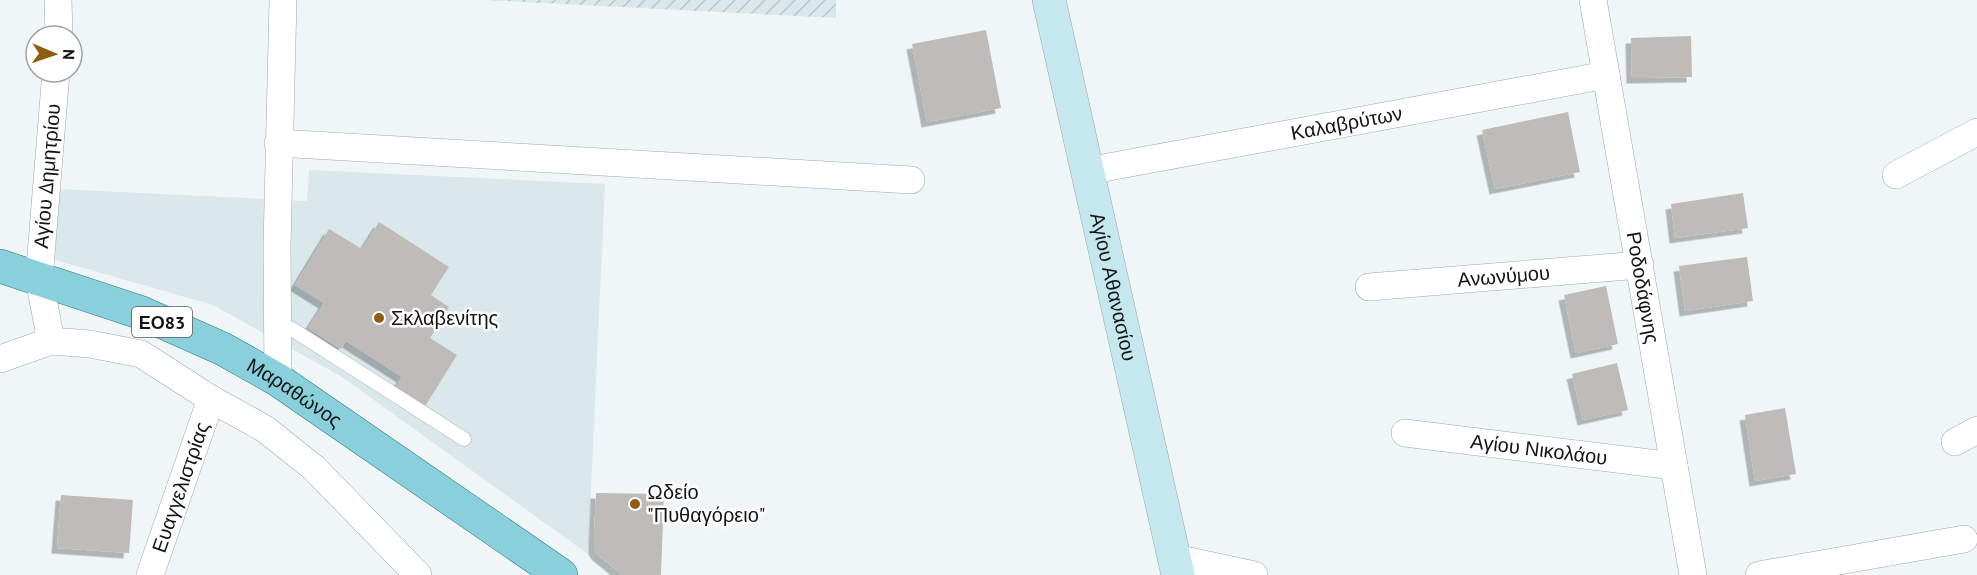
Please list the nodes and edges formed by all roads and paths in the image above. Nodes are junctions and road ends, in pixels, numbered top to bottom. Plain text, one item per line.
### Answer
1 (58, 0) edge
2 (283, 0) edge
3 (1049, 0) edge
4 (1593, 0) edge
5 (58, 24) edge
6 (1606, 75) junction
7 (55, 84) edge
8 (1977, 132) edge
9 (278, 143) junction
10 (1086, 171) junction
11 (1896, 175) dead end
12 (912, 180) dead end
13 (1640, 265) junction
14 (0, 266) edge
15 (39, 279) junction
16 (1369, 287) dead end
17 (278, 322) junction
18 (51, 341) junction
19 (0, 359) edge
20 (278, 380) junction
21 (211, 399) junction
22 (1405, 433) dead end
23 (464, 439) dead end
24 (1674, 466) junction
25 (1964, 539) dead end
26 (1177, 566) edge
27 (150, 575) edge
28 (418, 575) edge
29 (561, 575) edge
30 (1254, 575) edge
31 (1693, 575) edge
32 (1760, 575) edge

1 - 5 street
2 - 9 street
3 - 10 street, Αγίου Αθανασίου
4 - 6 street, Ροδοδάφνης
6 - 10 street, Καλαβρύτων
6 - 13 street, Ροδοδάφνης
7 - 15 street, Αγίου Δημητρίου
8 - 11 street
9 - 12 street
9 - 17 street
10 - 26 street, Αγίου Αθανασίου
13 - 16 street, Ανωνύμου
13 - 24 street, Ροδοδάφνης
14 - 15 main road, Μαραθώνος / ΕΟ83
15 - 18 street, Αγίου Δημητρίου
15 - 20 main road, Μαραθώνος / ΕΟ83
17 - 20 street
17 - 23 lane
18 - 19 street
18 - 21 street
20 - 29 main road, Μαραθώνος / ΕΟ83
21 - 27 street, Ευαγγελιστρίας
21 - 28 street
22 - 24 street, Αγίου Νικολάου
24 - 31 street, Ροδοδάφνης
25 - 32 street
26 - 30 street

